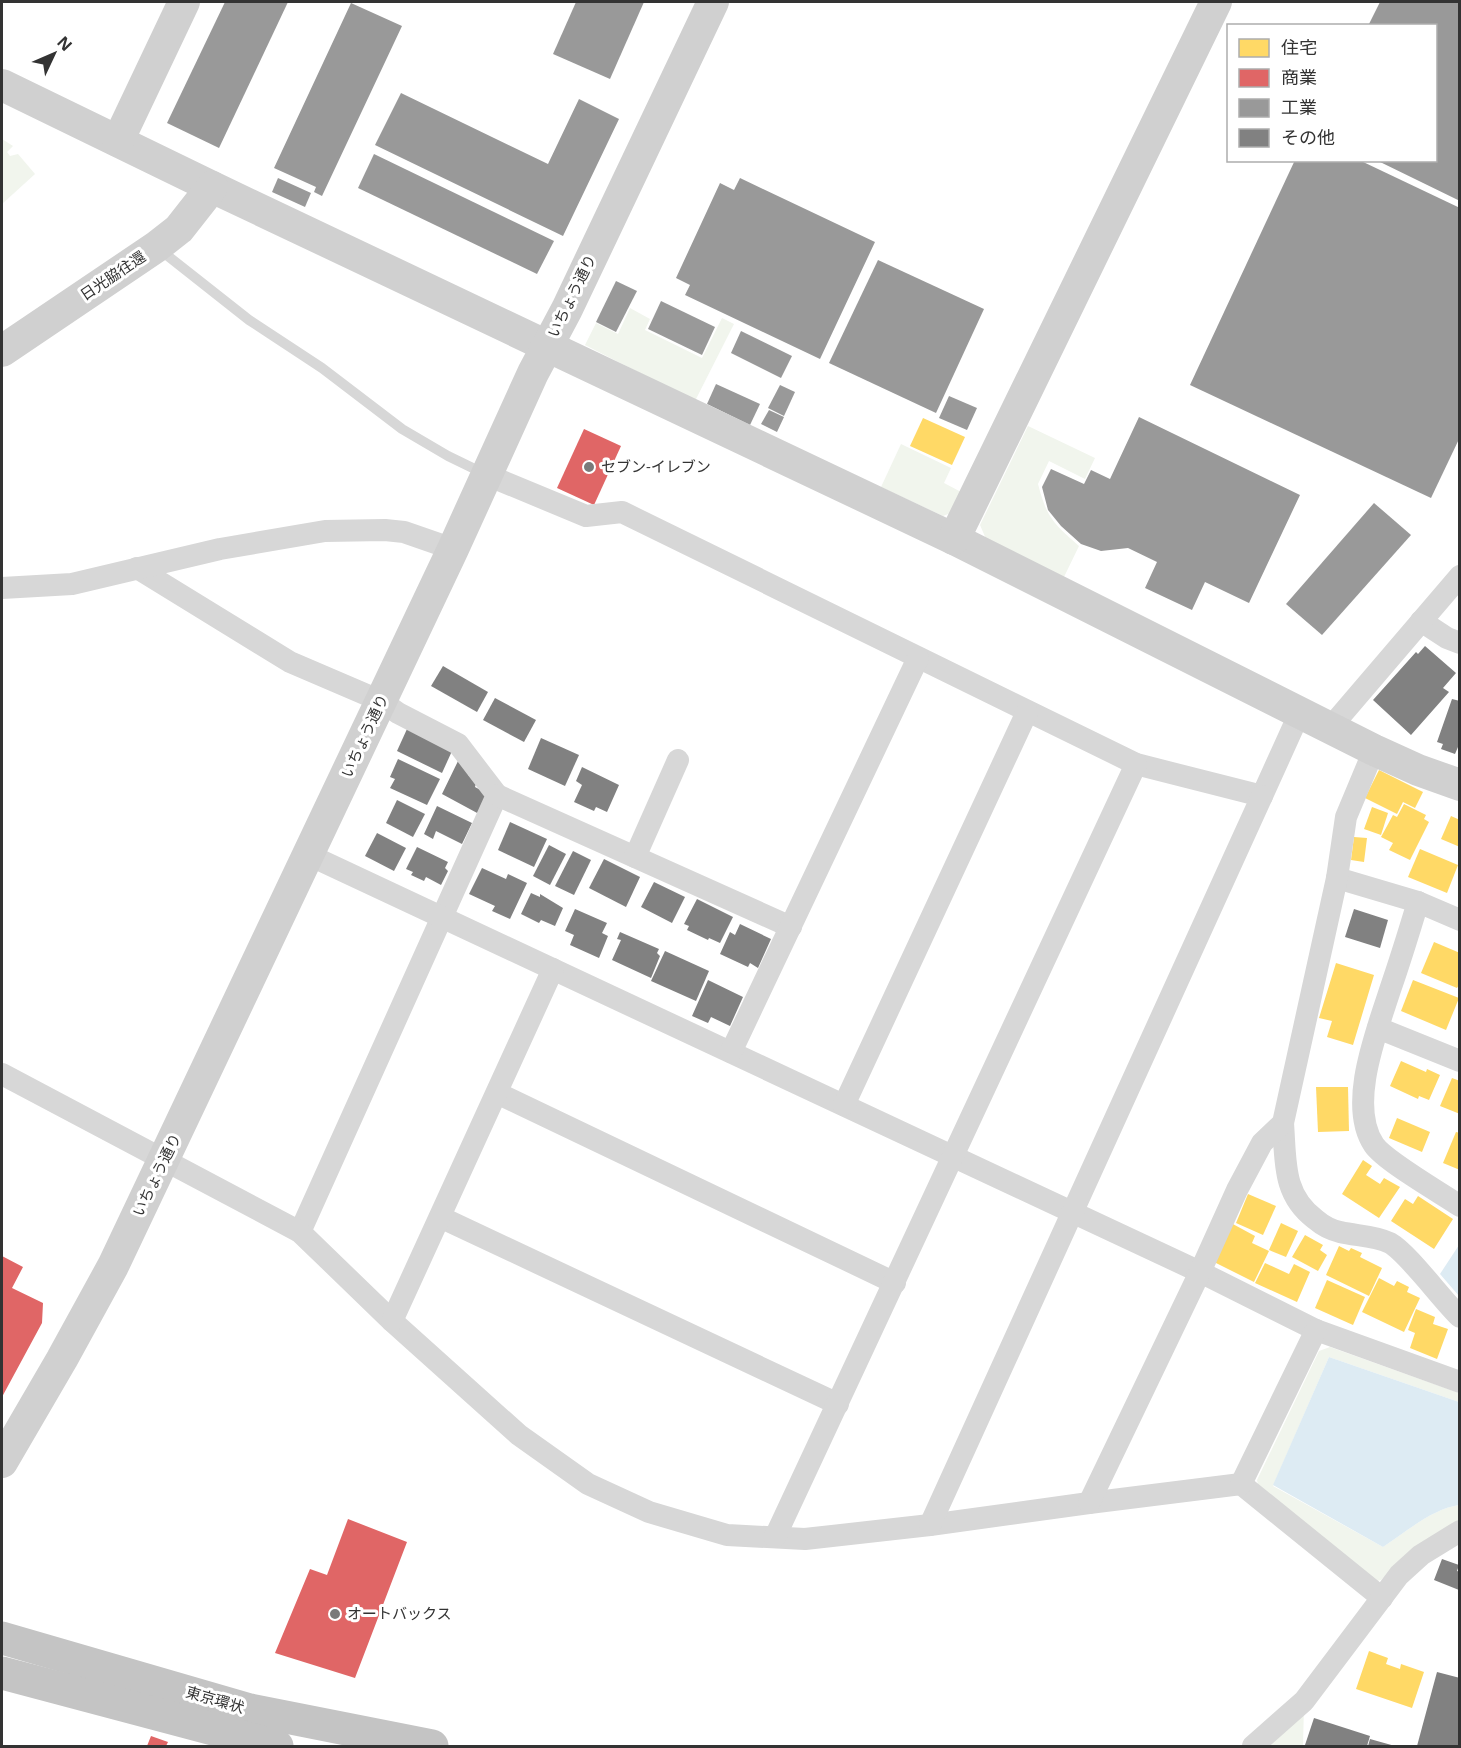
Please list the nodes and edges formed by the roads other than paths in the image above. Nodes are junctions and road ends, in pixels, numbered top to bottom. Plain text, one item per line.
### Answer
1 (184, 2) edge
2 (713, 2) edge
3 (1216, 2) edge
4 (2, 85) edge
5 (118, 141) junction
6 (212, 187) junction
7 (156, 247) junction
8 (548, 345) junction
9 (2, 351) edge
10 (487, 475) junction
11 (954, 539) junction
12 (453, 549) junction
13 (137, 568) junction
14 (1460, 576) edge
15 (2, 588) edge
16 (1421, 621) junction
17 (1460, 643) edge
18 (918, 658) junction
19 (381, 701) junction
20 (1028, 712) junction
21 (1300, 712) junction
22 (1330, 728) junction
23 (1374, 750) junction
24 (678, 760) dead end
25 (1136, 764) junction
26 (1460, 784) edge
27 (497, 795) junction
28 (1262, 796) junction
29 (309, 855) junction
30 (635, 857) junction
31 (1337, 878) junction
32 (1418, 902) junction
33 (443, 917) junction
34 (1460, 920) edge
35 (791, 927) junction
36 (553, 969) junction
37 (1378, 1028) junction
38 (731, 1052) junction
39 (1460, 1061) edge
40 (2, 1074) edge
41 (497, 1093) junction
42 (844, 1105) junction
43 (1283, 1123) junction
44 (954, 1157) junction
45 (164, 1159) junction
46 (1460, 1206) edge
47 (1072, 1212) junction
48 (440, 1217) junction
49 (300, 1232) junction
50 (1200, 1272) junction
51 (895, 1283) junction
52 (1460, 1317) edge
53 (392, 1320) junction
54 (1316, 1330) junction
55 (1460, 1382) edge
56 (838, 1404) junction
57 (2, 1462) edge
58 (1241, 1484) junction
59 (1089, 1503) junction
60 (930, 1526) junction
61 (1460, 1531) edge
62 (775, 1538) junction
63 (1382, 1598) junction
64 (2, 1638) edge
65 (2, 1673) edge
66 (269, 1746) edge
67 (432, 1746) edge
68 (1253, 1746) edge

1 - 5 street
2 - 8 street, いちょう通り
3 - 11 street
4 - 5 street
5 - 6 street
6 - 7 street, 日光脇往還
6 - 8 street
7 - 9 street, 日光脇往還
7 - 10 lane
8 - 10 street, いちょう通り
8 - 11 street
10 - 12 street, いちょう通り
10 - 18 street
11 - 21 street
12 - 13 street
12 - 19 street, いちょう通り
13 - 15 street
13 - 19 street
14 - 16 street
16 - 17 street
16 - 22 street
18 - 20 street
18 - 35 street
19 - 27 street
19 - 29 street, いちょう通り
20 - 25 street
20 - 42 street
21 - 22 street
21 - 28 street
22 - 23 street
23 - 26 street
23 - 31 street
24 - 30 street
25 - 28 street
25 - 44 street
27 - 30 street
27 - 33 street
28 - 47 street
29 - 33 street
29 - 45 street, いちょう通り
30 - 35 street
31 - 32 street
31 - 43 street
32 - 34 street
32 - 37 street
33 - 36 street
33 - 49 street
35 - 38 street
36 - 38 street
36 - 41 street
37 - 39 street
37 - 46 street
38 - 42 street
40 - 45 street
41 - 48 street
41 - 51 street
42 - 44 street
43 - 50 street
43 - 52 street
44 - 47 street
44 - 51 street
45 - 49 street
45 - 57 street, いちょう通り
47 - 50 street
47 - 60 street
48 - 53 street
48 - 56 street
49 - 53 street
50 - 54 street
50 - 59 street
51 - 56 street
53 - 62 street
54 - 55 street
54 - 58 street
56 - 62 street
58 - 59 street
58 - 63 street
59 - 60 street
60 - 62 street
61 - 63 street
63 - 68 street
64 - 67 highway, 東京環状
65 - 66 highway, 東京環状

